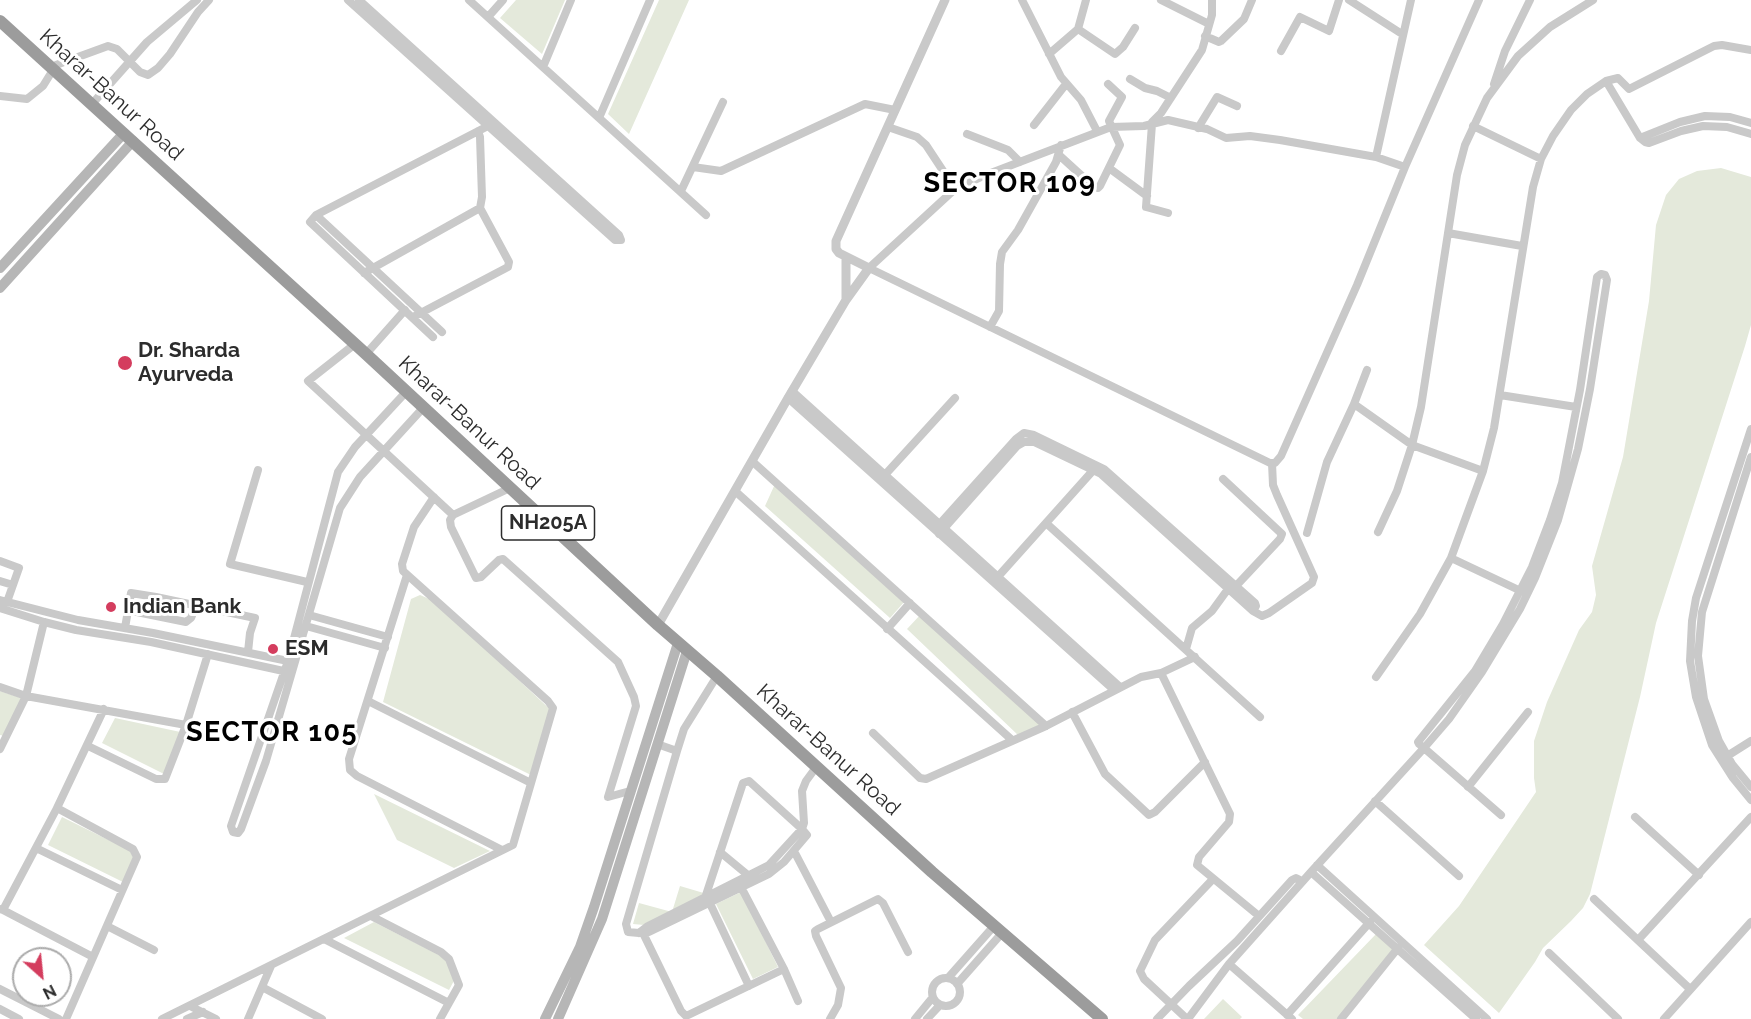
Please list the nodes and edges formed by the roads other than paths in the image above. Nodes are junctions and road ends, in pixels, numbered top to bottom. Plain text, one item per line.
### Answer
1 (197, 0) edge
2 (209, 0) edge
3 (348, 0) edge
4 (360, 0) edge
5 (469, 0) edge
6 (503, 0) edge
7 (571, 0) edge
8 (650, 0) edge
9 (945, 0) edge
10 (1022, 0) edge
11 (1086, 0) edge
12 (1161, 0) edge
13 (1212, 0) edge
14 (1252, 0) edge
15 (1339, 0) edge
16 (1349, 0) edge
17 (1411, 0) edge
18 (1479, 0) edge
19 (1530, 0) edge
20 (1593, 0) edge
21 (488, 17) junction
22 (0, 21) edge
23 (1209, 24) junction
24 (1136, 28) dead end
25 (1078, 29) junction
26 (1402, 34) junction
27 (1205, 36) junction
28 (1751, 50) edge
29 (1281, 51) dead end
30 (1050, 54) junction
31 (130, 62) junction
32 (543, 67) junction
33 (53, 68) junction
34 (1130, 79) dead end
35 (1606, 81) junction
36 (1066, 84) junction
37 (1108, 84) dead end
38 (1491, 91) junction
39 (0, 96) edge
40 (1171, 98) junction
41 (723, 102) dead end
42 (92, 104) junction
43 (1237, 106) dead end
44 (895, 110) junction
45 (599, 118) junction
46 (1751, 123) edge
47 (1034, 125) dead end
48 (1150, 125) junction
49 (488, 126) junction
50 (1473, 126) junction
51 (888, 127) junction
52 (1111, 127) junction
53 (1198, 128) junction
54 (478, 131) junction
55 (1097, 131) junction
56 (967, 134) dead end
57 (1751, 134) edge
58 (129, 137) junction
59 (1640, 138) junction
60 (1061, 145) junction
61 (1059, 155) junction
62 (1376, 157) junction
63 (1541, 159) junction
64 (1020, 162) junction
65 (693, 167) junction
66 (1405, 167) junction
67 (1109, 168) junction
68 (544, 172) junction
69 (955, 189) junction
70 (681, 191) junction
71 (1147, 196) junction
72 (480, 207) junction
73 (1168, 213) dead end
74 (316, 215) junction
75 (706, 215) dead end
76 (1448, 233) junction
77 (1522, 246) junction
78 (846, 257) junction
79 (0, 268) edge
80 (371, 268) junction
81 (869, 268) junction
82 (364, 273) junction
83 (0, 288) edge
84 (846, 300) junction
85 (405, 310) junction
86 (421, 312) junction
87 (413, 317) junction
88 (990, 327) junction
89 (442, 332) dead end
90 (433, 337) dead end
91 (355, 344) junction
92 (366, 354) junction
93 (1367, 370) dead end
94 (406, 392) junction
95 (790, 395) junction
96 (1500, 395) junction
97 (955, 398) dead end
98 (1354, 404) junction
99 (1576, 407) junction
100 (423, 408) junction
101 (1751, 429) edge
102 (366, 435) junction
103 (1412, 445) junction
104 (383, 451) junction
105 (1751, 457) edge
106 (753, 462) junction
107 (1272, 463) junction
108 (1096, 467) junction
109 (258, 470) dead end
110 (1484, 471) junction
111 (883, 478) junction
112 (1223, 479) dead end
113 (510, 488) junction
114 (735, 491) junction
115 (434, 497) junction
116 (453, 515) junction
117 (1046, 523) junction
118 (939, 529) junction
119 (1378, 532) dead end
120 (1307, 533) dead end
121 (1451, 558) junction
122 (0, 561) edge
123 (407, 575) junction
124 (0, 580) edge
125 (996, 580) junction
126 (307, 582) junction
127 (13, 585) junction
128 (1232, 588) junction
129 (1523, 593) junction
130 (3, 601) edge
131 (910, 603) junction
132 (196, 606) junction
133 (0, 609) edge
134 (127, 610) junction
135 (309, 615) junction
136 (44, 622) junction
137 (658, 625) junction
138 (306, 626) junction
139 (124, 628) junction
140 (887, 629) junction
141 (388, 637) junction
142 (682, 647) junction
143 (385, 648) junction
144 (1186, 649) junction
145 (248, 652) junction
146 (208, 654) junction
147 (1195, 657) junction
148 (288, 661) junction
149 (289, 672) junction
150 (1161, 673) junction
151 (717, 676) junction
152 (1376, 677) dead end
153 (0, 687) edge
154 (1117, 689) junction
155 (26, 696) junction
156 (368, 701) junction
157 (104, 709) junction
158 (1072, 712) junction
159 (1528, 712) dead end
160 (1260, 717) dead end
161 (186, 724) junction
162 (1046, 726) junction
163 (873, 733) dead end
164 (1012, 741) junction
165 (1751, 741) edge
166 (1, 744) edge
167 (657, 744) junction
168 (88, 746) junction
169 (1424, 748) junction
170 (677, 751) junction
171 (255, 758) junction
172 (1724, 758) junction
173 (266, 761) junction
174 (1205, 762) junction
175 (817, 766) junction
176 (531, 783) junction
177 (1468, 787) junction
178 (1751, 787) edge
179 (630, 791) junction
180 (1751, 800) edge
181 (1375, 801) junction
182 (57, 808) junction
183 (1501, 815) dead end
184 (1635, 817) dead end
185 (1751, 817) edge
186 (802, 829) junction
187 (36, 848) junction
188 (502, 850) junction
189 (794, 851) junction
190 (720, 852) junction
191 (1317, 865) junction
192 (1311, 872) junction
193 (1699, 875) junction
194 (749, 876) junction
195 (1459, 876) dead end
196 (1213, 879) junction
197 (1302, 881) junction
198 (740, 884) junction
199 (122, 890) junction
200 (1593, 898) dead end
201 (707, 900) junction
202 (1, 910) edge
203 (371, 916) junction
204 (1259, 916) junction
205 (831, 922) junction
206 (1370, 922) junction
207 (1751, 922) edge
208 (107, 927) junction
209 (998, 930) junction
210 (642, 933) junction
211 (324, 939) junction
212 (1638, 940) junction
213 (1398, 948) junction
214 (154, 950) dead end
215 (908, 952) dead end
216 (1549, 953) dead end
217 (93, 957) junction
218 (1229, 964) junction
219 (271, 966) junction
220 (783, 969) junction
221 (948, 978) junction
222 (957, 984) junction
223 (749, 986) junction
224 (262, 987) junction
225 (0, 989) edge
226 (1690, 989) junction
227 (933, 997) junction
228 (798, 1001) dead end
229 (449, 1003) junction
230 (940, 1005) junction
231 (1170, 1005) junction
232 (190, 1006) junction
233 (0, 1009) edge
234 (202, 1012) junction
235 (1290, 1017) edge
236 (20, 1019) edge
237 (59, 1019) edge
238 (66, 1019) edge
239 (162, 1019) edge
240 (188, 1019) edge
241 (216, 1019) edge
242 (248, 1019) edge
243 (322, 1019) edge
244 (440, 1019) edge
245 (545, 1019) edge
246 (558, 1019) edge
247 (830, 1019) edge
248 (915, 1019) edge
249 (927, 1019) edge
250 (1102, 1019) edge
251 (1157, 1019) edge
252 (1187, 1019) edge
253 (1341, 1019) edge
254 (1476, 1019) edge
255 (1488, 1019) edge
256 (1618, 1019) edge
257 (1664, 1019) edge

1 - 31 street
2 - 31 street
3 - 49 street
4 - 68 street
5 - 21 street
6 - 21 street
7 - 32 street
8 - 45 street
9 - 44 street
10 - 30 street
11 - 25 street
12 - 23 street
13 - 23 street
14 - 27 street
15 - 29 street
16 - 26 street
17 - 26 street
18 - 66 street
19 - 38 street
20 - 38 street
21 - 32 street
22 - 33 highway, Kharar-Banur Road / NH205A
23 - 27 street
24 - 25 street
25 - 30 street
26 - 62 street
27 - 40 street
28 - 35 street
30 - 36 street
31 - 33 street
31 - 42 street
32 - 45 street
33 - 39 street
33 - 42 highway, Kharar-Banur Road / NH205A
34 - 40 street
35 - 59 street
35 - 63 street
36 - 47 street
36 - 55 street
37 - 52 street
38 - 50 street
40 - 48 street
41 - 65 street
42 - 58 highway, Kharar-Banur Road / NH205A
43 - 53 street
44 - 51 street
44 - 65 street
45 - 70 street
46 - 59 street
48 - 52 street
48 - 53 street
48 - 71 street
49 - 54 street
49 - 68 street
50 - 63 street
50 - 76 street
51 - 69 street
51 - 78 street
52 - 55 street
52 - 67 street
53 - 62 street
54 - 72 street
54 - 74 street
55 - 60 street
56 - 64 street
57 - 59 street
58 - 79 main road
58 - 83 main road
58 - 91 highway, Kharar-Banur Road / NH205A
60 - 61 street
60 - 64 street
61 - 67 street
61 - 88 street
62 - 66 street
63 - 77 street
64 - 69 street
65 - 70 street
66 - 107 street
67 - 71 street
68 - 68 street
69 - 81 street
70 - 75 street
71 - 73 street
72 - 80 street
72 - 86 street
74 - 80 street
74 - 82 street
76 - 77 street
76 - 103 street
77 - 96 street
78 - 81 street
78 - 84 street
80 - 82 street
80 - 86 street
81 - 84 street
81 - 88 street
82 - 85 street
84 - 95 street
85 - 87 street
85 - 92 street
86 - 87 street
86 - 89 street
87 - 90 street
88 - 107 street
91 - 92 highway, Kharar-Banur Road / NH205A
91 - 102 street
92 - 94 highway, Kharar-Banur Road / NH205A
93 - 98 street
94 - 100 highway, Kharar-Banur Road / NH205A
94 - 102 street
95 - 106 street
95 - 111 street
96 - 99 street
96 - 110 street
97 - 111 street
98 - 103 street
98 - 120 street
99 - 129 street
99 - 129 street
100 - 104 street
100 - 113 highway, Kharar-Banur Road / NH205A
101 - 172 street
102 - 104 street
102 - 126 street
103 - 110 street
103 - 119 street
104 - 115 street
104 - 135 street
105 - 172 street
106 - 114 street
106 - 131 street
107 - 128 street
108 - 117 street
108 - 118 street
108 - 128 street
109 - 126 street
110 - 121 street
111 - 118 street
112 - 128 street
113 - 116 street
113 - 137 highway, Kharar-Banur Road / NH205A
114 - 137 street
114 - 140 street
115 - 116 street
115 - 123 street
116 - 179 street
117 - 125 street
117 - 144 street
118 - 125 street
121 - 129 street
121 - 152 street
122 - 127 street
123 - 141 street
123 - 176 street
124 - 127 street
125 - 154 street
126 - 148 street
127 - 130 street
128 - 144 street
129 - 169 street
130 - 139 street
131 - 140 street
131 - 162 street
132 - 134 street
132 - 134 street
132 - 145 street
133 - 136 street
134 - 139 street
135 - 138 street
135 - 141 street
136 - 146 street
136 - 155 street
137 - 142 highway, Kharar-Banur Road / NH205A
138 - 143 street
138 - 149 street
139 - 145 street
140 - 164 street
141 - 143 street
142 - 151 highway, Kharar-Banur Road / NH205A
142 - 167 main road
142 - 179 main road
143 - 156 street
144 - 147 street
145 - 148 street
146 - 149 street
146 - 161 street
147 - 150 street
147 - 160 street
148 - 149 street
149 - 171 street
149 - 173 street
150 - 154 street
150 - 174 street
151 - 170 street
151 - 175 highway, Kharar-Banur Road / NH205A
153 - 155 street
154 - 158 street
155 - 157 street
155 - 166 street
156 - 176 street
156 - 188 street
157 - 161 street
157 - 168 street
158 - 162 street
158 - 174 street
159 - 177 street
161 - 168 street
162 - 164 street
163 - 164 street
165 - 172 street
167 - 170 street
167 - 246 main road
168 - 182 street
169 - 177 street
169 - 181 street
170 - 210 street
171 - 173 street
171 - 173 street
172 - 178 street
172 - 180 street
174 - 196 street
175 - 186 street
175 - 209 highway, Kharar-Banur Road / NH205A
176 - 188 street
177 - 183 street
179 - 245 main road
181 - 191 street
181 - 195 street
182 - 187 street
182 - 199 street
184 - 193 street
185 - 193 street
186 - 189 street
186 - 190 street
186 - 194 street
187 - 199 street
187 - 202 street
188 - 203 street
189 - 198 street
189 - 205 street
190 - 194 street
190 - 201 street
191 - 192 street
191 - 255 street
192 - 197 street
192 - 206 street
193 - 212 street
194 - 198 street
196 - 204 street
196 - 231 street
197 - 204 street
197 - 218 street
198 - 201 street
198 - 220 street
199 - 208 street
200 - 212 street
201 - 210 street
201 - 223 street
202 - 217 street
203 - 211 street
203 - 229 street
204 - 231 street
205 - 215 street
205 - 247 street
206 - 213 street
206 - 235 street
207 - 226 street
208 - 214 street
208 - 217 street
209 - 221 street
209 - 222 street
209 - 250 highway, Kharar-Banur Road / NH205A
210 - 223 street
211 - 219 street
211 - 229 street
212 - 226 street
213 - 253 street
213 - 254 street
216 - 256 street
217 - 238 street
218 - 235 street
218 - 252 street
219 - 224 street
219 - 232 street
220 - 223 street
220 - 228 street
221 - 222 street
221 - 227 street
222 - 230 street
224 - 242 street
224 - 243 street
225 - 237 street
226 - 257 street
227 - 230 street
227 - 248 street
229 - 244 street
230 - 249 street
231 - 251 street
231 - 252 street
232 - 234 street
232 - 239 street
233 - 236 street
234 - 240 street
234 - 241 street

